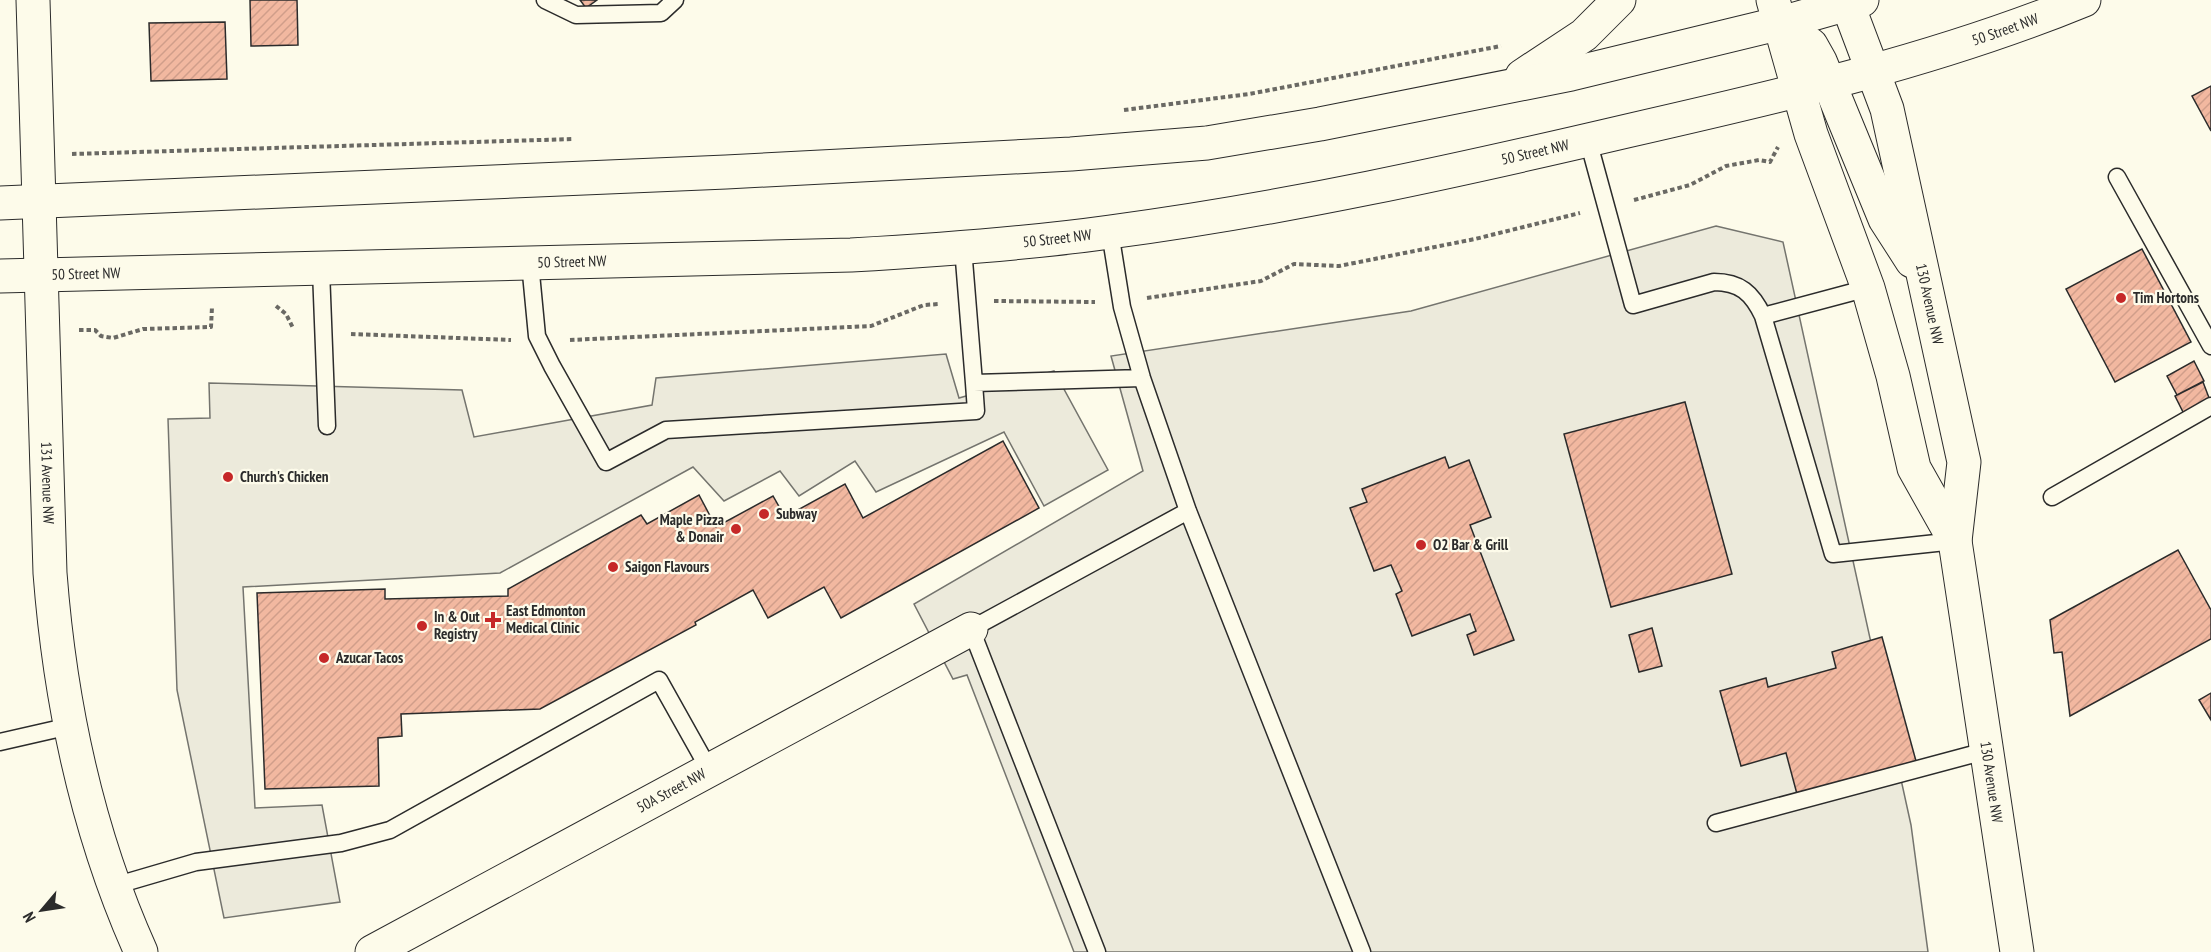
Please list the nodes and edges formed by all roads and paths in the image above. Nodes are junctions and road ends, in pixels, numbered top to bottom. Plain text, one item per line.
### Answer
1 (33, 0) edge
2 (546, 0) edge
3 (675, 0) edge
4 (1619, 0) edge
5 (2084, 0) edge
6 (1852, 2) edge
7 (1777, 11) edge
8 (1507, 45) dead end
9 (1874, 69) junction
10 (1813, 86) junction
11 (1500, 89) junction
12 (1120, 111) dead end
13 (581, 139) dead end
14 (1588, 140) junction
15 (39, 153) junction
16 (2117, 177) dead end
17 (40, 202) junction
18 (0, 203) edge
19 (1110, 232) junction
20 (963, 248) junction
21 (530, 263) junction
22 (321, 270) junction
23 (42, 275) junction
24 (0, 276) edge
25 (1924, 281) junction
26 (1868, 288) junction
27 (1763, 316) junction
28 (2211, 346) edge
29 (1142, 378) junction
30 (974, 383) junction
31 (2211, 406) edge
32 (327, 426) dead end
33 (2052, 497) dead end
34 (1188, 511) junction
35 (1955, 541) junction
36 (971, 629) junction
37 (70, 726) junction
38 (0, 742) edge
39 (1989, 750) junction
40 (710, 771) junction
41 (1716, 823) dead end
42 (114, 886) junction
43 (141, 952) edge
44 (372, 952) edge
45 (1096, 952) edge
46 (1362, 952) edge
47 (2017, 952) edge

1 - 15 main road, 131 Avenue NW
2 - 3 lane
4 - 11 main road
5 - 9 main road, 50 Street NW
6 - 7 main road
6 - 9 main road, 130 Avenue NW
7 - 10 main road
7 - 11 main road
8 - 12 path
9 - 10 main road, 50 Street NW
9 - 25 main road, 130 Avenue NW
10 - 14 main road, 50 Street NW
10 - 25 main road
10 - 26 main road, 130 Avenue NW
11 - 17 main road
13 - 15 path
14 - 19 main road, 50 Street NW
14 - 27 lane
15 - 17 main road, 131 Avenue NW
16 - 28 lane
17 - 18 main road
17 - 23 main road, 131 Avenue NW
19 - 20 main road, 50 Street NW
19 - 29 lane
20 - 21 main road, 50 Street NW
20 - 30 lane
21 - 22 main road, 50 Street NW
21 - 30 lane
22 - 23 main road, 50 Street NW
22 - 32 lane
23 - 24 main road, 50 Street NW
23 - 37 main road, 131 Avenue NW
25 - 35 main road, 130 Avenue NW
26 - 27 lane
26 - 35 main road, 130 Avenue NW
27 - 35 lane
29 - 30 lane
29 - 34 lane
31 - 33 lane
34 - 36 lane
34 - 46 lane
35 - 39 main road, 130 Avenue NW
36 - 40 main road, 50A Street NW
36 - 45 lane
37 - 38 lane
37 - 42 main road, 131 Avenue NW
39 - 41 lane
39 - 47 main road, 130 Avenue NW
40 - 42 lane
40 - 44 main road, 50A Street NW
42 - 43 main road, 131 Avenue NW

